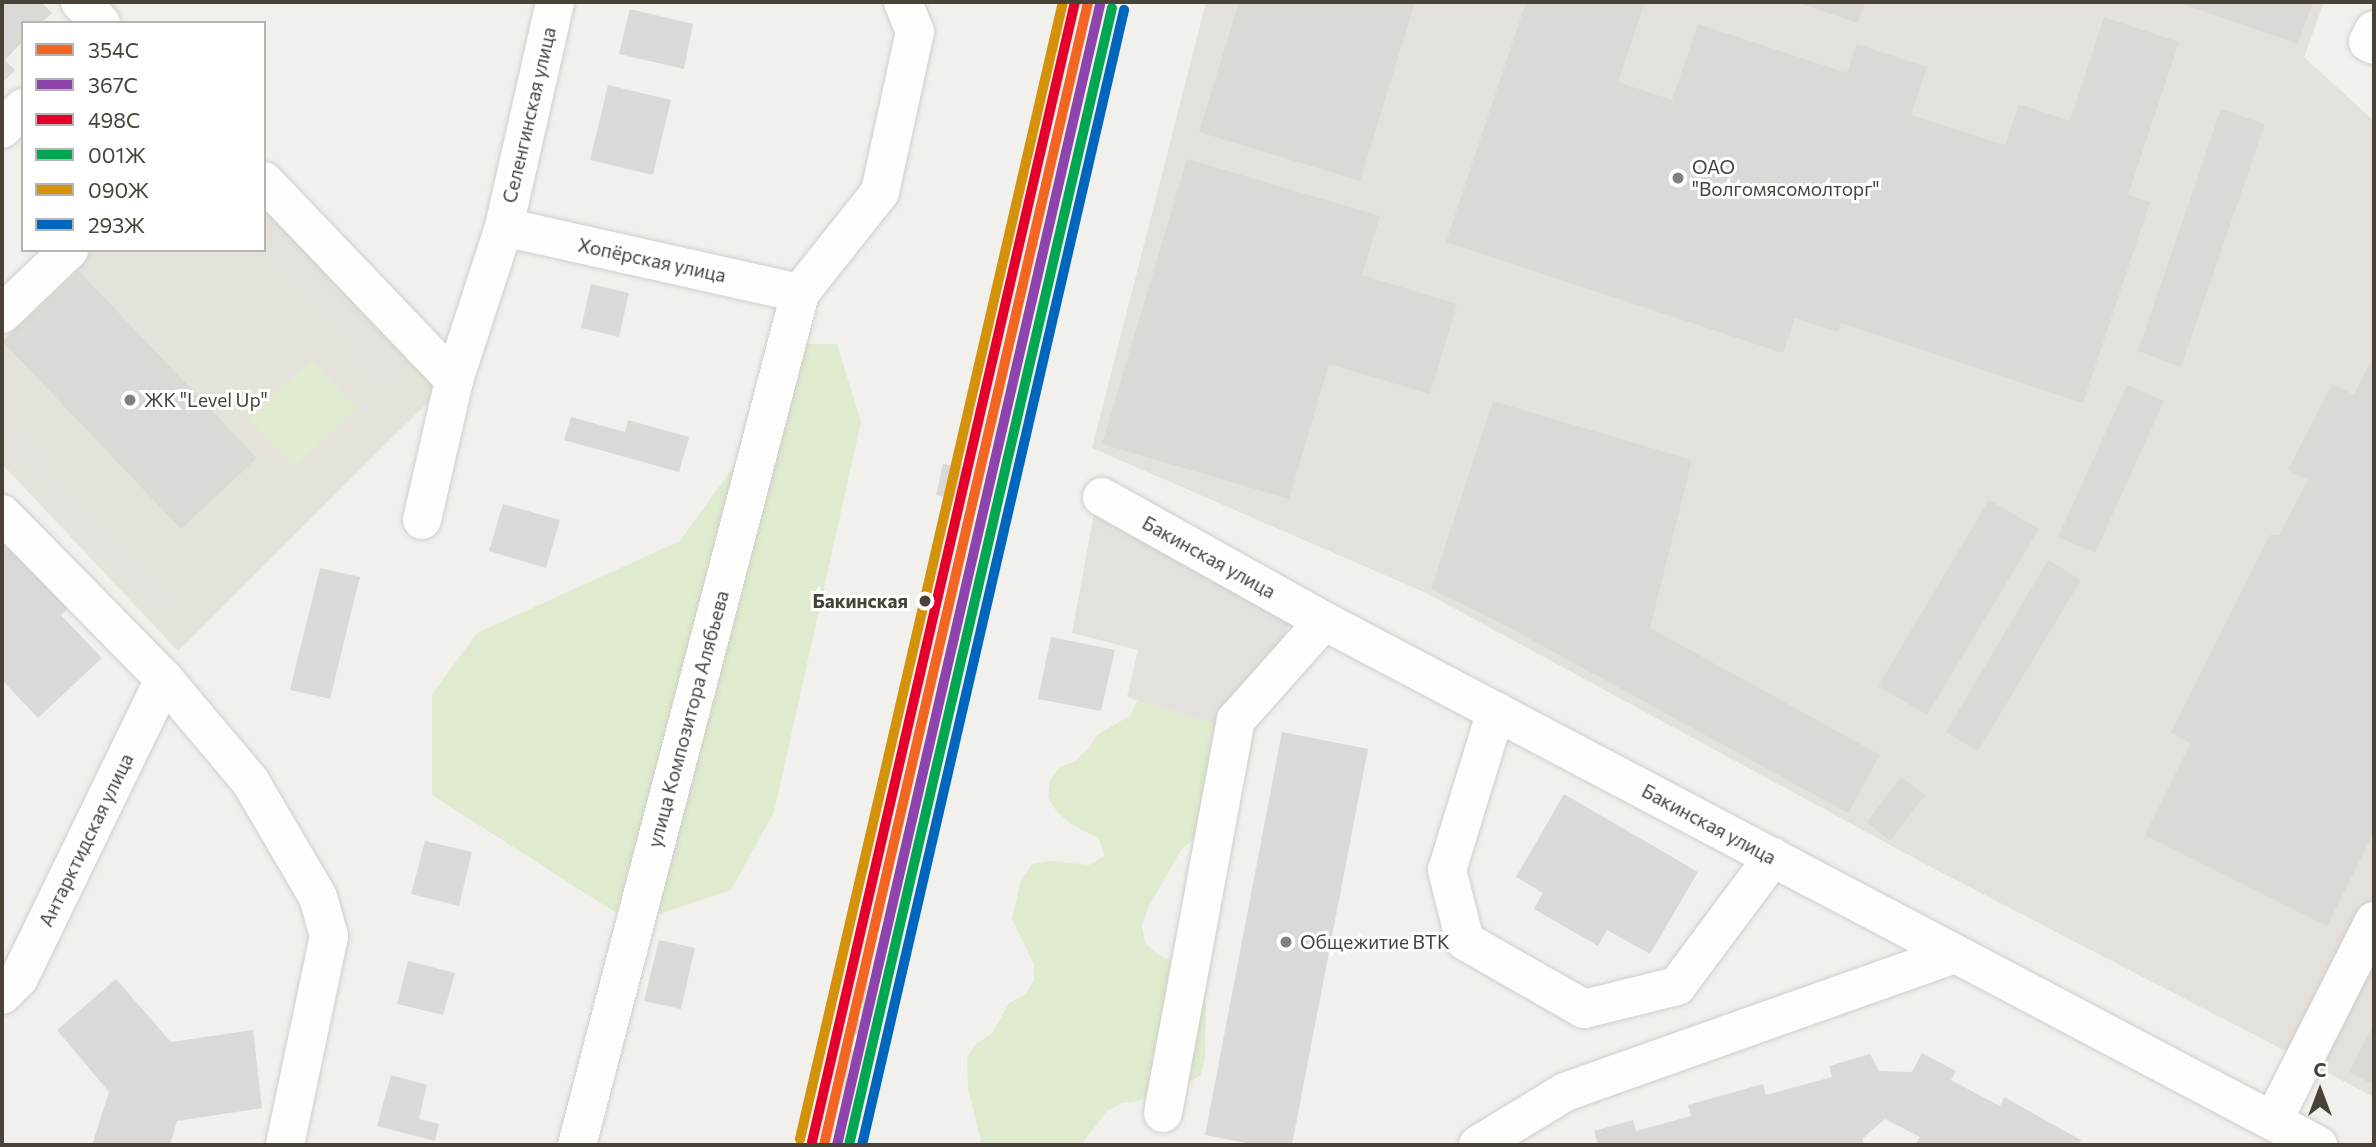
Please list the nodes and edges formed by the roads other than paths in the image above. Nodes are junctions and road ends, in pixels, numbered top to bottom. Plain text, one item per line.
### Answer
1 (80, 2) edge
2 (555, 2) edge
3 (902, 2) edge
4 (99, 21) edge
5 (2374, 30) edge
6 (2374, 45) edge
7 (21, 110) edge
8 (2, 129) edge
9 (266, 183) edge
10 (504, 228) junction
11 (67, 252) edge
12 (800, 293) junction
13 (2, 314) edge
14 (454, 380) junction
15 (1102, 497) dead end
16 (2, 514) edge
17 (422, 520) dead end
18 (1324, 621) junction
19 (164, 679) junction
20 (1496, 712) junction
21 (1773, 857) junction
22 (2374, 921) edge
23 (1955, 954) junction
24 (2, 995) edge
25 (1163, 1113) dead end
26 (2273, 1121) junction
27 (285, 1145) edge
28 (577, 1145) edge
29 (1478, 1145) edge
30 (2318, 1145) edge

1 - 4 street
2 - 10 street, Селенгинская улица
3 - 12 street
5 - 6 street
7 - 8 street
9 - 14 street
10 - 12 street, Хопёрская улица
10 - 14 street
11 - 13 street
12 - 28 street, улица Композитора Алябьева
14 - 17 street
15 - 18 street, Бакинская улица
16 - 19 street
18 - 20 street, Бакинская улица
18 - 25 street
19 - 24 street, Антарктидская улица
19 - 27 street
20 - 21 street, Бакинская улица
20 - 21 street
21 - 23 street, Бакинская улица
22 - 26 street
23 - 26 street, Бакинская улица
23 - 29 street
26 - 30 street, Бакинская улица

